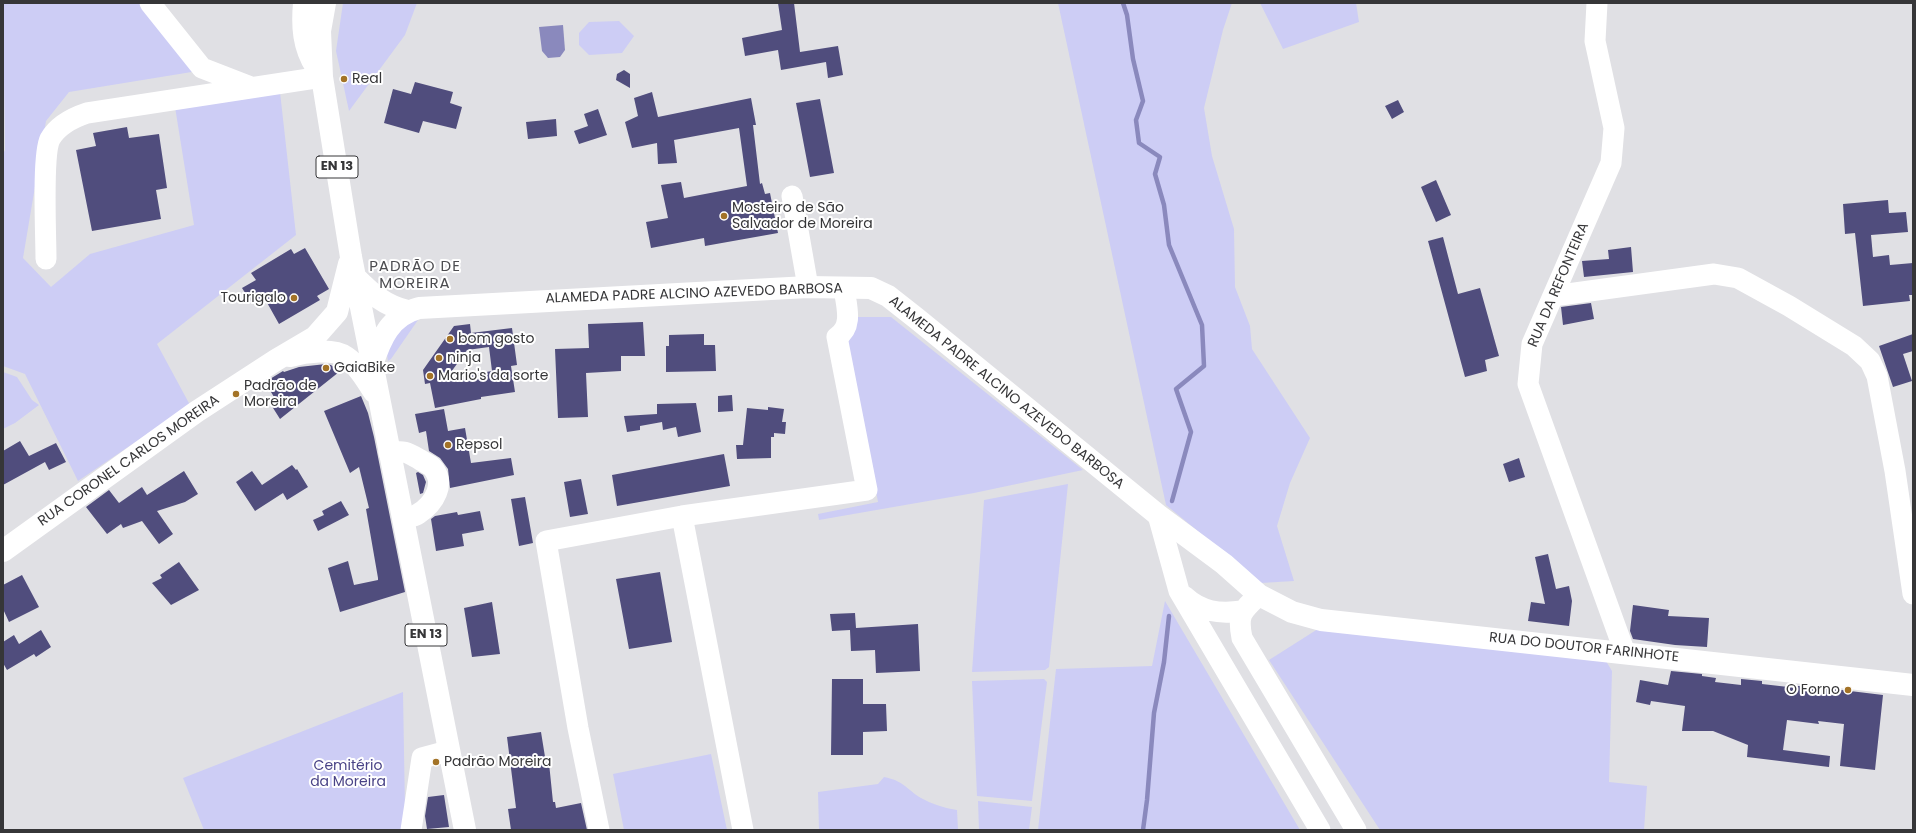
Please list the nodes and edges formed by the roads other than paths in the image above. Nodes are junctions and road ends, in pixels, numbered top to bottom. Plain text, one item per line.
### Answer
1 (150, 3) edge
2 (304, 3) edge
3 (324, 3) edge
4 (1597, 3) edge
5 (322, 77) junction
6 (252, 88) junction
7 (792, 196) dead end
8 (46, 259) dead end
9 (353, 267) junction
10 (808, 286) junction
11 (844, 288) junction
12 (1553, 296) junction
13 (407, 311) junction
14 (276, 360) junction
15 (372, 365) junction
16 (379, 400) junction
17 (390, 453) junction
18 (1158, 515) junction
19 (682, 516) junction
20 (403, 518) junction
21 (3, 551) edge
22 (1179, 591) junction
23 (1913, 594) edge
24 (1259, 595) junction
25 (1242, 611) junction
26 (1625, 653) junction
27 (1913, 685) edge
28 (448, 751) junction
29 (410, 830) edge
30 (465, 830) edge
31 (599, 830) edge
32 (743, 830) edge
33 (1320, 830) edge
34 (1356, 830) edge

1 - 6 street
2 - 5 main road, EN 13
3 - 5 main road, EN 13
4 - 12 street, RUA DA REFONTEIRA
5 - 6 street
5 - 9 main road, EN 13
6 - 8 street
7 - 10 street
9 - 13 main road
9 - 14 main road, RUA CORONEL CARLOS MOREIRA
9 - 15 main road, EN 13
10 - 11 main road, ALAMEDA PADRE ALCINO AZEVEDO BARBOSA
10 - 13 main road, ALAMEDA PADRE ALCINO AZEVEDO BARBOSA
11 - 18 main road, ALAMEDA PADRE ALCINO AZEVEDO BARBOSA
11 - 19 street
12 - 23 street
12 - 26 street, RUA DA REFONTEIRA
13 - 15 main road
14 - 16 main road, RUA CORONEL CARLOS MOREIRA
14 - 21 main road, RUA CORONEL CARLOS MOREIRA
15 - 16 main road, EN 13
16 - 17 main road, EN 13
17 - 20 main road, EN 13
17 - 20 street
18 - 22 street
18 - 24 main road, ALAMEDA PADRE ALCINO AZEVEDO BARBOSA
19 - 31 street
19 - 32 street
20 - 28 main road, EN 13
22 - 25 street
22 - 33 street
24 - 25 street
24 - 26 main road, RUA DO DOUTOR FARINHOTE
25 - 34 street
26 - 27 main road, RUA DO DOUTOR FARINHOTE
28 - 29 street
28 - 30 main road, EN 13

